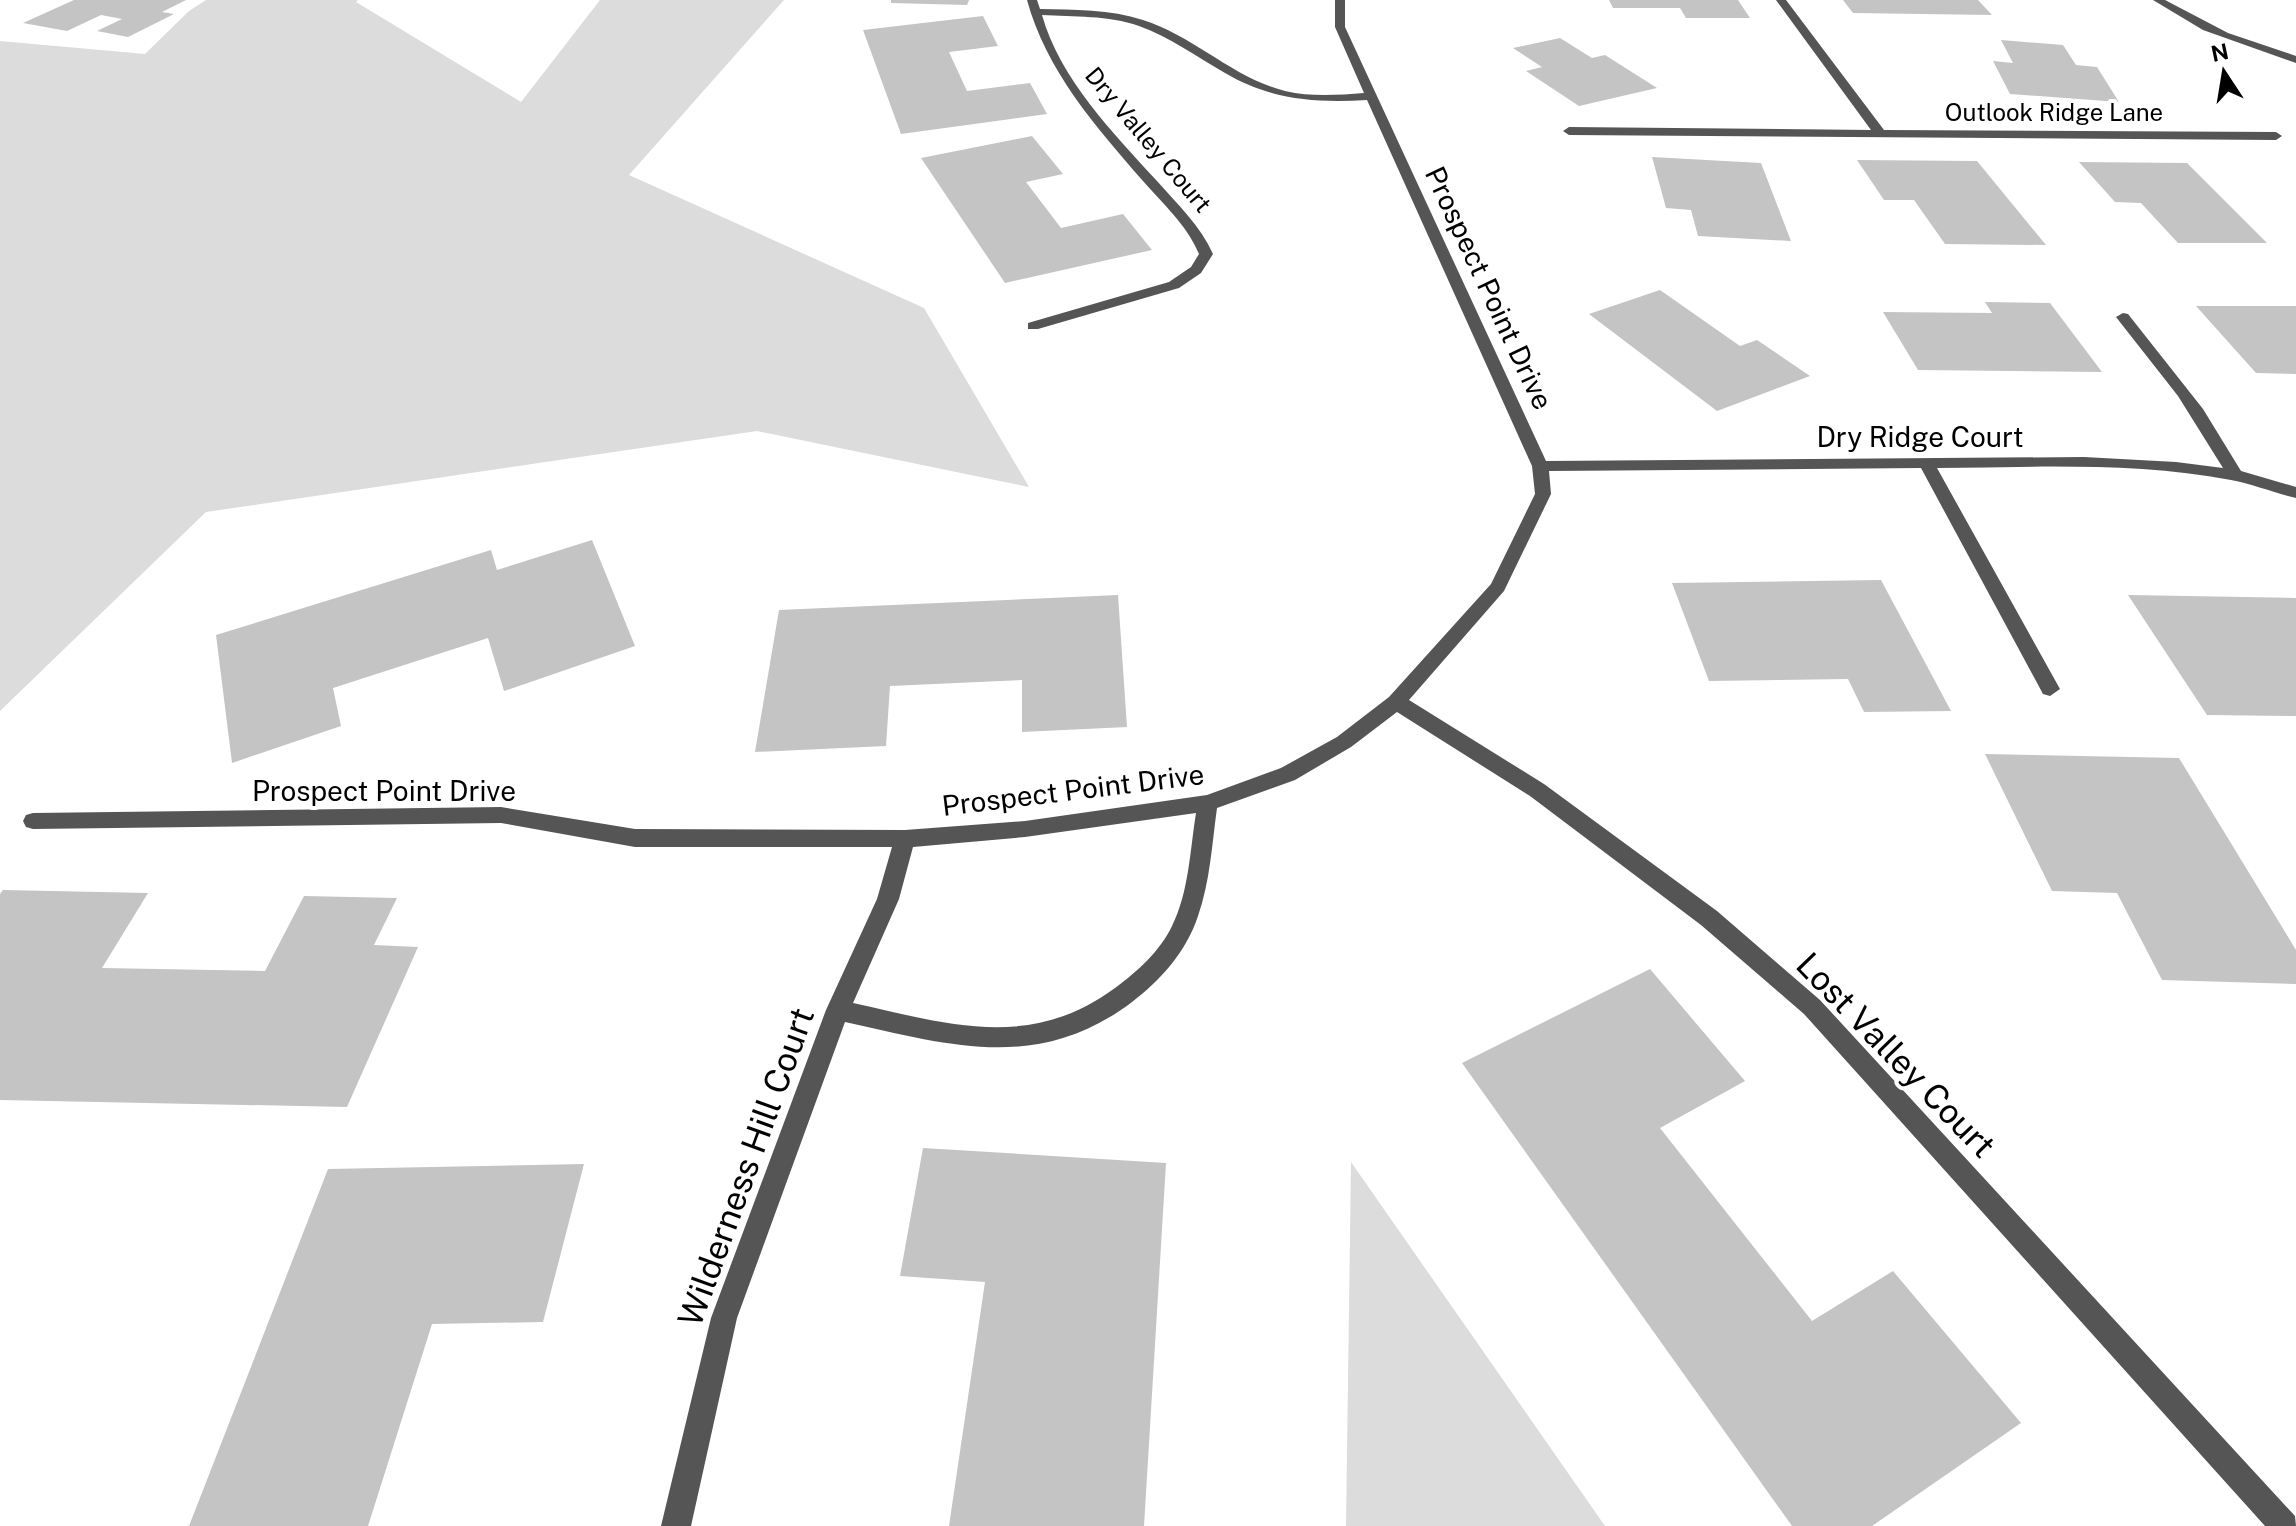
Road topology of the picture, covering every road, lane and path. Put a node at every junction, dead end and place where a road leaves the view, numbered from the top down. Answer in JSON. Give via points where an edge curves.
{"nodes":[{"id":1,"x":1340,"y":0,"type":"edge"},
{"id":2,"x":1781,"y":0,"type":"edge"},
{"id":3,"x":2158,"y":0,"type":"edge"},
{"id":4,"x":1033,"y":6,"type":"edge"},
{"id":5,"x":2296,"y":60,"type":"edge"},
{"id":6,"x":1371,"y":96,"type":"junction"},
{"id":7,"x":1569,"y":131,"type":"dead end"},
{"id":8,"x":1880,"y":133,"type":"junction"},
{"id":9,"x":2276,"y":136,"type":"dead end"},
{"id":10,"x":2123,"y":317,"type":"dead end"},
{"id":11,"x":1033,"y":326,"type":"dead end"},
{"id":12,"x":1926,"y":463,"type":"junction"},
{"id":13,"x":1540,"y":466,"type":"junction"},
{"id":14,"x":2235,"y":475,"type":"junction"},
{"id":15,"x":2296,"y":493,"type":"edge"},
{"id":16,"x":2050,"y":689,"type":"dead end"},
{"id":17,"x":1396,"y":702,"type":"junction"},
{"id":18,"x":1208,"y":803,"type":"junction"},
{"id":19,"x":33,"y":821,"type":"dead end"},
{"id":20,"x":905,"y":839,"type":"junction"},
{"id":21,"x":838,"y":1010,"type":"junction"},
{"id":22,"x":676,"y":1526,"type":"edge"},
{"id":23,"x":2285,"y":1526,"type":"edge"}],
"edges":[{"from":1,"to":6,"type":"street","name":"Prospect Point Drive","via":[[1340,27]]},
{"from":2,"to":8,"type":"street"},
{"from":3,"to":5,"type":"street","via":[[2239,42]]},
{"from":4,"to":6,"type":"street","name":"Dry Valley Court","via":[[1154,28],[1241,78],[1279,93],[1325,100]]},
{"from":4,"to":11,"type":"street","name":"Dry Valley Court","via":[[1057,64],[1081,99],[1198,235],[1206,254],[1196,270],[1174,285]]},
{"from":6,"to":13,"type":"street","name":"Prospect Point Drive"},
{"from":7,"to":8,"type":"street","name":"Outlook Ridge Lane"},
{"from":8,"to":9,"type":"street","name":"Outlook Ridge Lane"},
{"from":10,"to":14,"type":"street","via":[[2179,384]]},
{"from":12,"to":13,"type":"street","name":"Dry Ridge Court"},
{"from":12,"to":14,"type":"street","name":"Dry Ridge Court","via":[[2084,462]]},
{"from":12,"to":16,"type":"street"},
{"from":13,"to":17,"type":"street","name":"Prospect Point Drive","via":[[1543,494],[1498,587]]},
{"from":14,"to":15,"type":"street","name":"Dry Ridge Court"},
{"from":17,"to":18,"type":"street","name":"Prospect Point Drive","via":[[1344,742],[1288,774]]},
{"from":17,"to":23,"type":"street","name":"Lost Valley Court","via":[[1537,790],[1709,918],[1812,1007]]},
{"from":18,"to":20,"type":"street","name":"Prospect Point Drive","via":[[1025,829]]},
{"from":18,"to":21,"type":"street","via":[[1187,917],[1165,959],[1115,1004],[1056,1034],[983,1040]]},
{"from":19,"to":20,"type":"street","name":"Prospect Point Drive","via":[[501,815],[635,838]]},
{"from":20,"to":21,"type":"street","name":"Wilderness Hill Court","via":[[888,899]]},
{"from":21,"to":22,"type":"street","name":"Wilderness Hill Court","via":[[724,1318]]}]}
